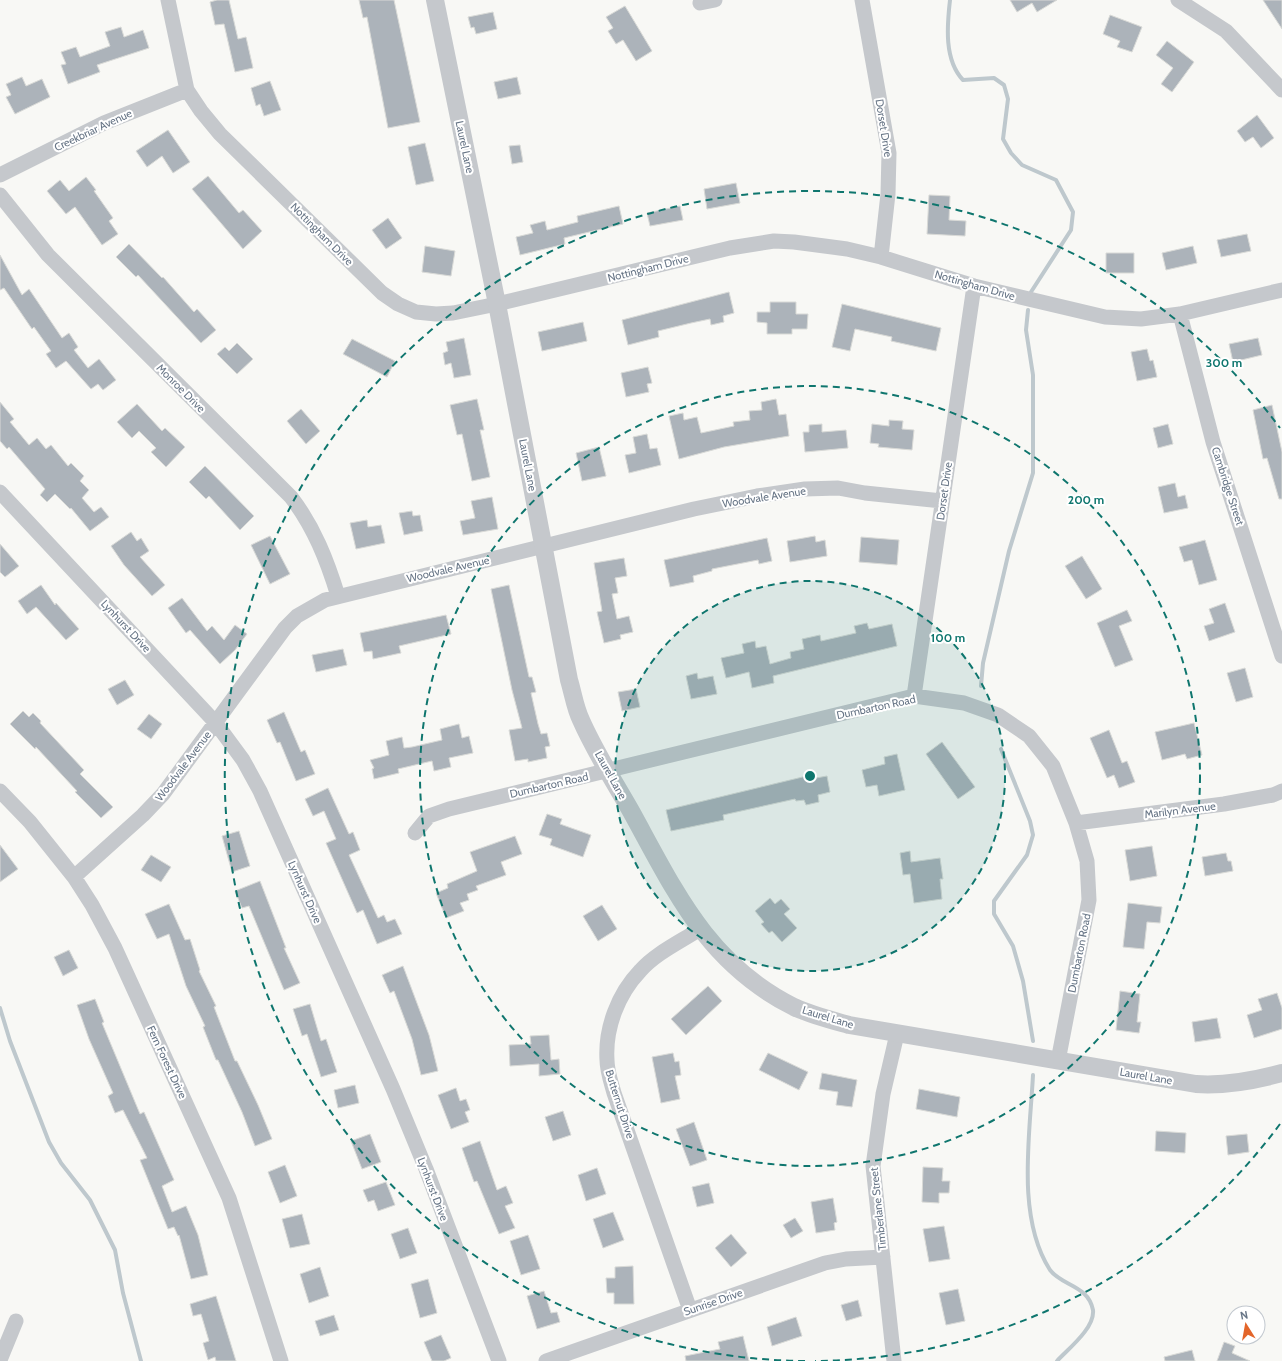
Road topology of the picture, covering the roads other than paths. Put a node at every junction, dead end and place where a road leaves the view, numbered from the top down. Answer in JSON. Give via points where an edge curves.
{"nodes":[{"id":1,"x":168,"y":0,"type":"edge"},
{"id":2,"x":435,"y":0,"type":"edge"},
{"id":3,"x":715,"y":0,"type":"edge"},
{"id":4,"x":862,"y":0,"type":"edge"},
{"id":5,"x":1178,"y":0,"type":"edge"},
{"id":6,"x":700,"y":3,"type":"dead end"},
{"id":7,"x":187,"y":90,"type":"junction"},
{"id":8,"x":1282,"y":90,"type":"edge"},
{"id":9,"x":0,"y":175,"type":"edge"},
{"id":10,"x":0,"y":195,"type":"edge"},
{"id":11,"x":880,"y":257,"type":"junction"},
{"id":12,"x":974,"y":286,"type":"junction"},
{"id":13,"x":1282,"y":290,"type":"edge"},
{"id":14,"x":497,"y":304,"type":"junction"},
{"id":15,"x":1180,"y":314,"type":"junction"},
{"id":16,"x":0,"y":492,"type":"edge"},
{"id":17,"x":942,"y":501,"type":"junction"},
{"id":18,"x":544,"y":546,"type":"junction"},
{"id":19,"x":338,"y":596,"type":"junction"},
{"id":20,"x":1282,"y":656,"type":"edge"},
{"id":21,"x":914,"y":696,"type":"junction"},
{"id":22,"x":215,"y":722,"type":"junction"},
{"id":23,"x":608,"y":771,"type":"junction"},
{"id":24,"x":0,"y":791,"type":"edge"},
{"id":25,"x":1282,"y":791,"type":"edge"},
{"id":26,"x":1076,"y":823,"type":"junction"},
{"id":27,"x":415,"y":833,"type":"dead end"},
{"id":28,"x":74,"y":877,"type":"junction"},
{"id":29,"x":700,"y":929,"type":"junction"},
{"id":30,"x":897,"y":1034,"type":"junction"},
{"id":31,"x":1058,"y":1061,"type":"junction"},
{"id":32,"x":1282,"y":1073,"type":"edge"},
{"id":33,"x":883,"y":1257,"type":"junction"},
{"id":34,"x":690,"y":1310,"type":"junction"},
{"id":35,"x":16,"y":1321,"type":"dead end"},
{"id":36,"x":0,"y":1360,"type":"edge"},
{"id":37,"x":282,"y":1361,"type":"edge"},
{"id":38,"x":499,"y":1361,"type":"edge"},
{"id":39,"x":546,"y":1361,"type":"edge"},
{"id":40,"x":894,"y":1361,"type":"edge"}],
"edges":[{"from":1,"to":7,"type":"street","name":"Nottingham Drive"},
{"from":2,"to":14,"type":"street","name":"Laurel Lane"},
{"from":3,"to":6,"type":"street"},
{"from":4,"to":11,"type":"street","name":"Dorset Drive","via":[[889,153],[888,194]]},
{"from":5,"to":8,"type":"street","via":[[1226,31]]},
{"from":7,"to":9,"type":"street","name":"Creekbriar Avenue","via":[[104,123]]},
{"from":7,"to":14,"type":"street","name":"Nottingham Drive","via":[[220,134],[393,301],[416,312],[436,314]]},
{"from":10,"to":19,"type":"street","name":"Monroe Drive","via":[[48,255],[291,497],[320,544]]},
{"from":11,"to":12,"type":"street","name":"Nottingham Drive"},
{"from":11,"to":14,"type":"street","name":"Nottingham Drive","via":[[838,247],[794,242],[753,243]]},
{"from":12,"to":15,"type":"street","name":"Nottingham Drive","via":[[1105,317],[1141,319]]},
{"from":12,"to":17,"type":"street","name":"Dorset Drive"},
{"from":13,"to":15,"type":"street","name":"Nottingham Drive"},
{"from":14,"to":18,"type":"street","name":"Laurel Lane"},
{"from":15,"to":20,"type":"street","name":"Cambridge Street","via":[[1213,442]]},
{"from":16,"to":22,"type":"street","name":"Lynhurst Drive"},
{"from":17,"to":18,"type":"street","name":"Woodvale Avenue","via":[[838,488],[805,489],[694,509]]},
{"from":17,"to":21,"type":"street","name":"Dorset Drive"},
{"from":18,"to":19,"type":"street","name":"Woodvale Avenue"},
{"from":18,"to":23,"type":"street","name":"Laurel Lane","via":[[569,680],[580,720]]},
{"from":19,"to":22,"type":"street","name":"Woodvale Avenue","via":[[305,610],[285,628]]},
{"from":21,"to":23,"type":"street","name":"Dumbarton Road"},
{"from":21,"to":26,"type":"street","name":"Dumbarton Road","via":[[964,702],[998,715],[1029,736],[1053,766]]},
{"from":22,"to":28,"type":"street","name":"Woodvale Avenue","via":[[163,794]]},
{"from":22,"to":38,"type":"street","name":"Lynhurst Drive","via":[[243,760],[260,792],[373,1046],[426,1169]]},
{"from":23,"to":27,"type":"street","name":"Dumbarton Road","via":[[450,809],[429,816]]},
{"from":23,"to":29,"type":"street","name":"Laurel Lane"},
{"from":24,"to":28,"type":"street","name":"Fern Forest Drive","via":[[39,833]]},
{"from":25,"to":26,"type":"street","name":"Marilyn Avenue","via":[[1274,795],[1224,804]]},
{"from":26,"to":31,"type":"street","name":"Dumbarton Road","via":[[1087,861],[1089,900]]},
{"from":28,"to":37,"type":"street","name":"Fern Forest Drive","via":[[115,948],[229,1198]]},
{"from":29,"to":30,"type":"street","name":"Laurel Lane","via":[[742,973],[770,994],[795,1007],[849,1025]]},
{"from":29,"to":34,"type":"street","name":"Butternut Drive","via":[[659,954],[640,970],[624,992],[613,1014],[606,1050],[614,1093]]},
{"from":30,"to":31,"type":"street","name":"Laurel Lane"},
{"from":30,"to":33,"type":"street","name":"Timberlane Street","via":[[884,1094],[873,1166]]},
{"from":31,"to":32,"type":"street","name":"Laurel Lane","via":[[1167,1080],[1214,1085],[1246,1082]]},
{"from":33,"to":34,"type":"street","name":"Sunrise Drive","via":[[837,1260]]},
{"from":33,"to":40,"type":"street","name":"Timberlane Street"},
{"from":34,"to":39,"type":"street","name":"Sunrise Drive"},
{"from":35,"to":36,"type":"street"}]}
